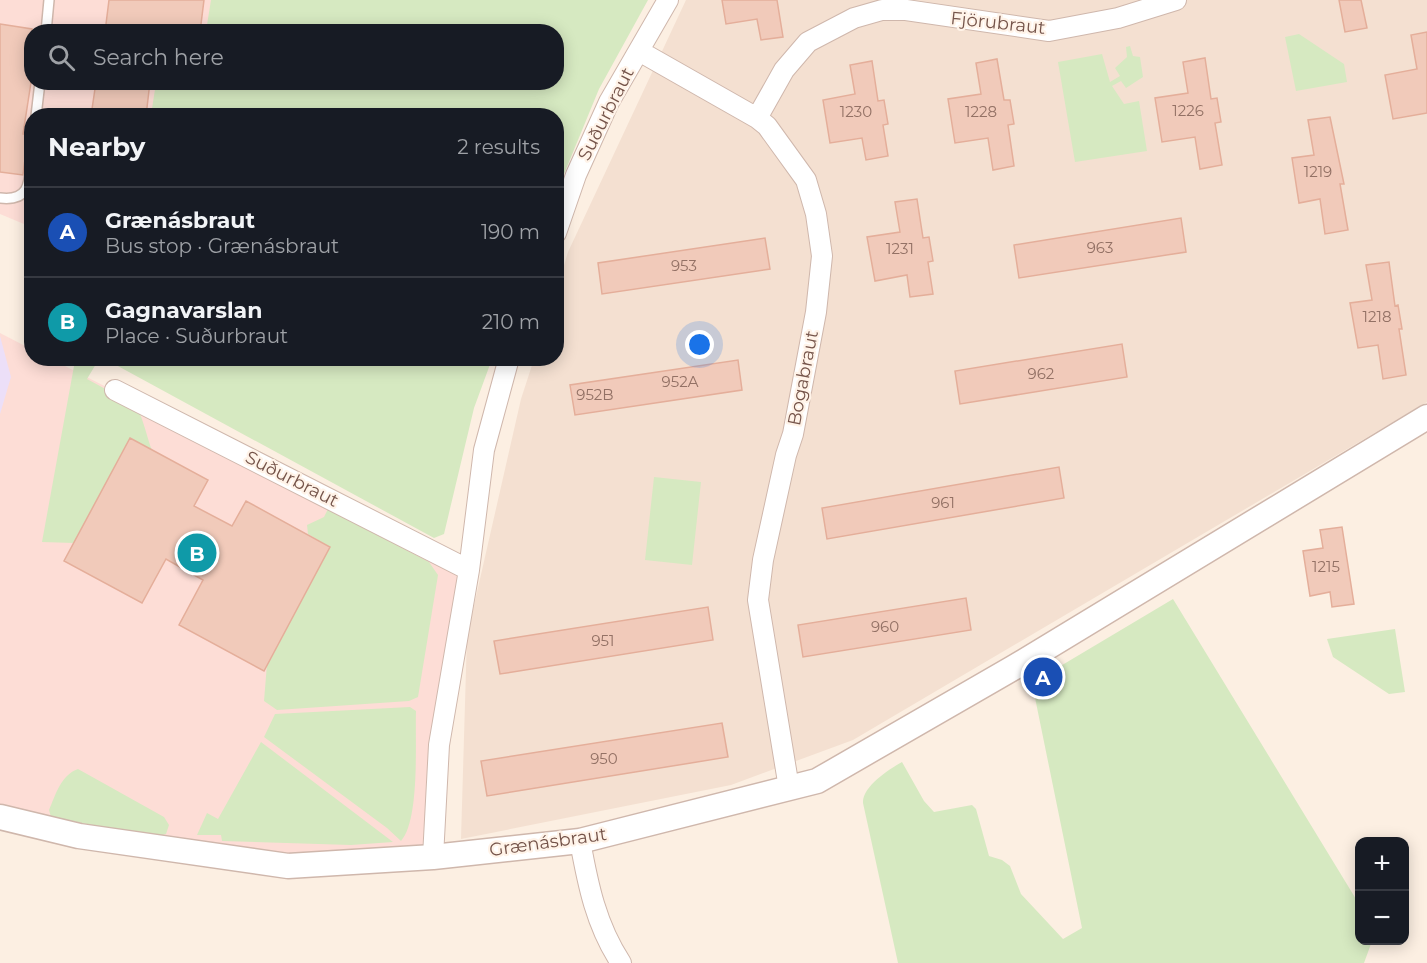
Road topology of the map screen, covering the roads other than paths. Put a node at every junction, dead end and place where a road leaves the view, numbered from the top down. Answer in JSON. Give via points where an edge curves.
{"nodes":[{"id":1,"x":50,"y":0,"type":"edge"},
{"id":2,"x":668,"y":0,"type":"edge"},
{"id":3,"x":1176,"y":0,"type":"edge"},
{"id":4,"x":47,"y":24,"type":"edge"},
{"id":5,"x":639,"y":51,"type":"junction"},
{"id":6,"x":39,"y":90,"type":"edge"},
{"id":7,"x":37,"y":108,"type":"edge"},
{"id":8,"x":757,"y":118,"type":"junction"},
{"id":9,"x":24,"y":193,"type":"edge"},
{"id":10,"x":0,"y":198,"type":"edge"},
{"id":11,"x":564,"y":210,"type":"edge"},
{"id":12,"x":508,"y":366,"type":"edge"},
{"id":13,"x":115,"y":390,"type":"dead end"},
{"id":14,"x":1427,"y":417,"type":"edge"},
{"id":15,"x":469,"y":570,"type":"junction"},
{"id":16,"x":789,"y":788,"type":"junction"},
{"id":17,"x":0,"y":817,"type":"edge"},
{"id":18,"x":580,"y":841,"type":"junction"},
{"id":19,"x":433,"y":857,"type":"junction"},
{"id":20,"x":621,"y":963,"type":"edge"}],
"edges":[{"from":1,"to":4,"type":"lane"},
{"from":2,"to":5,"type":"street","name":"Suðurbraut"},
{"from":3,"to":8,"type":"street","name":"Fjörubraut","via":[[1118,18],[1049,31],[906,10],[863,15],[808,42],[784,70]]},
{"from":5,"to":8,"type":"street","name":"Bogabraut"},
{"from":5,"to":11,"type":"street","name":"Suðurbraut","via":[[609,102]]},
{"from":6,"to":7,"type":"lane"},
{"from":8,"to":16,"type":"street","name":"Bogabraut","via":[[806,180],[822,256],[816,312],[758,600]]},
{"from":9,"to":10,"type":"lane","via":[[13,200]]},
{"from":12,"to":15,"type":"street","via":[[484,450]]},
{"from":13,"to":15,"type":"street","name":"Suðurbraut"},
{"from":14,"to":16,"type":"street","name":"Grænásbraut","via":[[1013,668],[817,781]]},
{"from":15,"to":19,"type":"street","via":[[439,745]]},
{"from":16,"to":18,"type":"street","name":"Grænásbraut"},
{"from":17,"to":19,"type":"street","name":"Grænásbraut","via":[[79,836],[269,865]]},
{"from":18,"to":19,"type":"street","name":"Grænásbraut"},
{"from":18,"to":20,"type":"street","via":[[592,903],[607,942]]}]}
